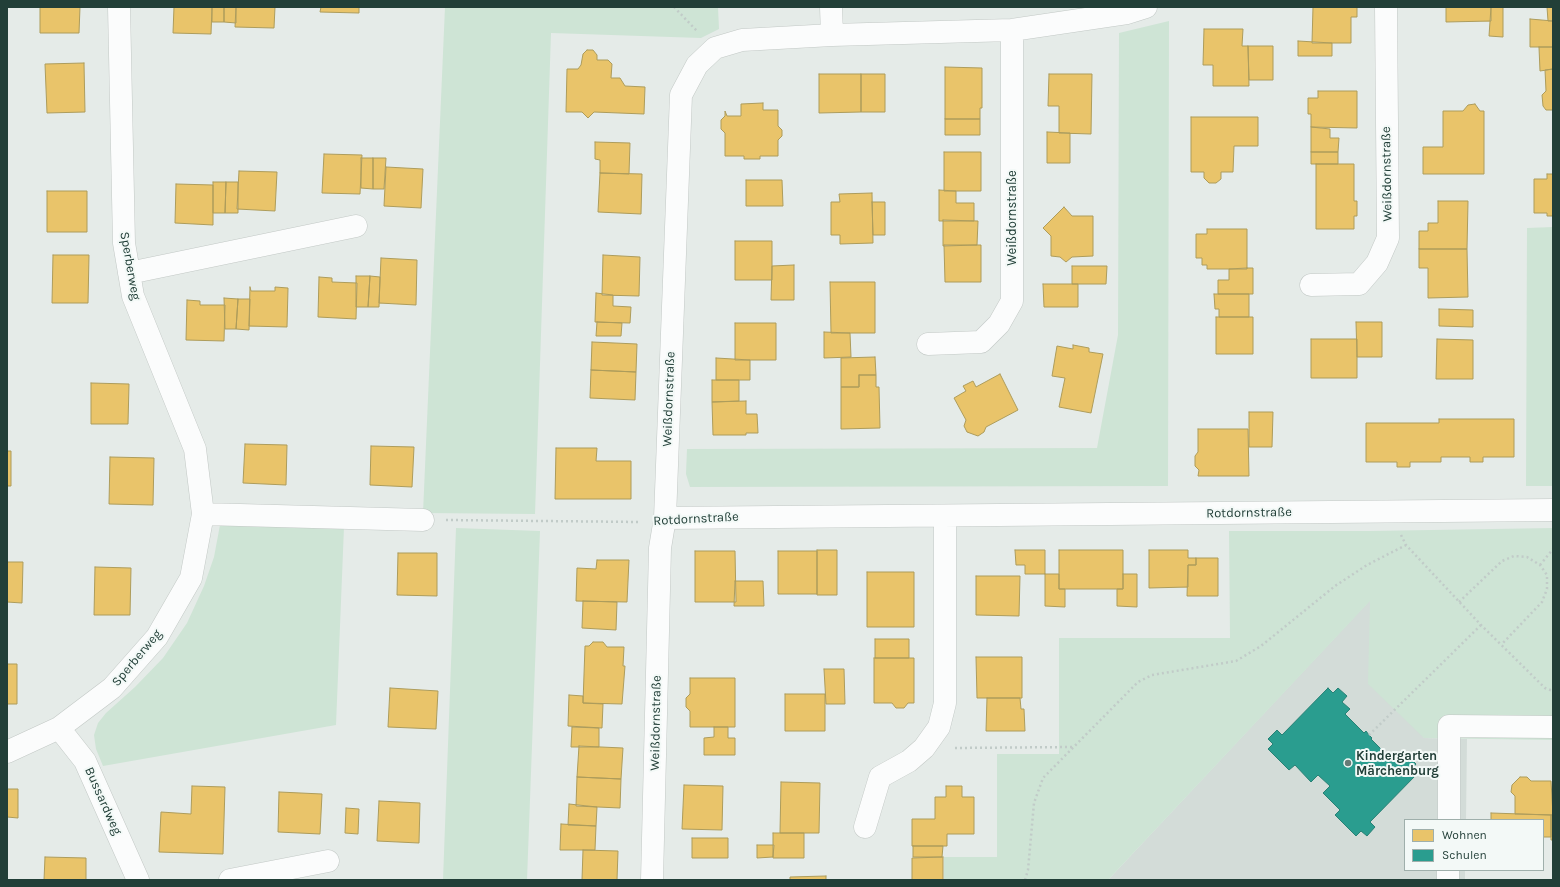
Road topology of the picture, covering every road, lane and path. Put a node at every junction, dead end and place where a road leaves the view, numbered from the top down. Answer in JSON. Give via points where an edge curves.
{"nodes":[{"id":1,"x":119,"y":7,"type":"edge"},
{"id":2,"x":674,"y":7,"type":"edge"},
{"id":3,"x":831,"y":7,"type":"edge"},
{"id":4,"x":1146,"y":7,"type":"edge"},
{"id":5,"x":1386,"y":7,"type":"edge"},
{"id":6,"x":1012,"y":30,"type":"junction"},
{"id":7,"x":832,"y":35,"type":"junction"},
{"id":8,"x":715,"y":48,"type":"junction"},
{"id":9,"x":356,"y":226,"type":"dead end"},
{"id":10,"x":129,"y":273,"type":"junction"},
{"id":11,"x":1311,"y":285,"type":"dead end"},
{"id":12,"x":928,"y":344,"type":"dead end"},
{"id":13,"x":1553,"y":510,"type":"edge"},
{"id":14,"x":204,"y":514,"type":"junction"},
{"id":15,"x":945,"y":516,"type":"junction"},
{"id":16,"x":665,"y":518,"type":"junction"},
{"id":17,"x":423,"y":520,"type":"joint"},
{"id":18,"x":1553,"y":549,"type":"edge"},
{"id":19,"x":1540,"y":565,"type":"junction"},
{"id":20,"x":1459,"y":602,"type":"junction"},
{"id":21,"x":1482,"y":625,"type":"junction"},
{"id":22,"x":1502,"y":644,"type":"junction"},
{"id":23,"x":1553,"y":691,"type":"edge"},
{"id":24,"x":1553,"y":727,"type":"edge"},
{"id":25,"x":60,"y":728,"type":"junction"},
{"id":26,"x":1370,"y":735,"type":"dead end"},
{"id":27,"x":1072,"y":747,"type":"junction"},
{"id":28,"x":924,"y":748,"type":"junction"},
{"id":29,"x":7,"y":752,"type":"edge"},
{"id":30,"x":1449,"y":819,"type":"edge"},
{"id":31,"x":865,"y":827,"type":"dead end"},
{"id":32,"x":328,"y":861,"type":"dead end"},
{"id":33,"x":138,"y":880,"type":"edge"},
{"id":34,"x":230,"y":880,"type":"edge"},
{"id":35,"x":652,"y":880,"type":"edge"},
{"id":36,"x":1024,"y":880,"type":"edge"}],
"edges":[{"from":1,"to":10,"type":"street","name":"Sperberweg","via":[[124,242]]},
{"from":2,"to":8,"type":"path"},
{"from":3,"to":7,"type":"street"},
{"from":4,"to":6,"type":"street","name":"Weißdornstraße","via":[[1127,13]]},
{"from":5,"to":11,"type":"street","name":"Weißdornstraße","via":[[1388,238],[1378,263],[1359,284]]},
{"from":6,"to":7,"type":"street","name":"Weißdornstraße"},
{"from":6,"to":12,"type":"street","name":"Weißdornstraße","via":[[1012,301],[999,324],[981,342]]},
{"from":7,"to":8,"type":"street","name":"Weißdornstraße","via":[[742,40]]},
{"from":8,"to":16,"type":"street","name":"Weißdornstraße","via":[[697,65],[681,95]]},
{"from":9,"to":10,"type":"street"},
{"from":10,"to":14,"type":"street","name":"Sperberweg","via":[[133,296],[195,449]]},
{"from":13,"to":15,"type":"street","name":"Rotdornstraße"},
{"from":14,"to":17,"type":"street"},
{"from":14,"to":25,"type":"street","name":"Sperberweg","via":[[191,578],[158,637],[112,688]]},
{"from":15,"to":16,"type":"street","name":"Rotdornstraße"},
{"from":15,"to":28,"type":"street","via":[[945,703],[939,727]]},
{"from":16,"to":17,"type":"path","name":"Rotdornstraße","via":[[636,523]]},
{"from":16,"to":35,"type":"street","name":"Weißdornstraße","via":[[660,548]]},
{"from":18,"to":19,"type":"path"},
{"from":19,"to":20,"type":"path","via":[[1527,557],[1514,556],[1502,561]]},
{"from":19,"to":22,"type":"path","via":[[1547,575],[1547,589],[1542,602]]},
{"from":20,"to":21,"type":"path"},
{"from":20,"to":27,"type":"path","via":[[1406,545],[1367,565],[1335,586],[1261,646],[1236,661],[1152,675],[1138,682]]},
{"from":21,"to":22,"type":"path"},
{"from":21,"to":26,"type":"path"},
{"from":22,"to":23,"type":"path","via":[[1545,688]]},
{"from":24,"to":30,"type":"street","via":[[1449,726]]},
{"from":25,"to":29,"type":"street","name":"Sperberweg"},
{"from":25,"to":33,"type":"street","name":"Bussardweg","via":[[85,761]]},
{"from":27,"to":28,"type":"path"},
{"from":27,"to":36,"type":"path","via":[[1044,778],[1034,803],[1028,870]]},
{"from":28,"to":31,"type":"street","via":[[909,761],[880,777]]},
{"from":32,"to":34,"type":"street"}]}
